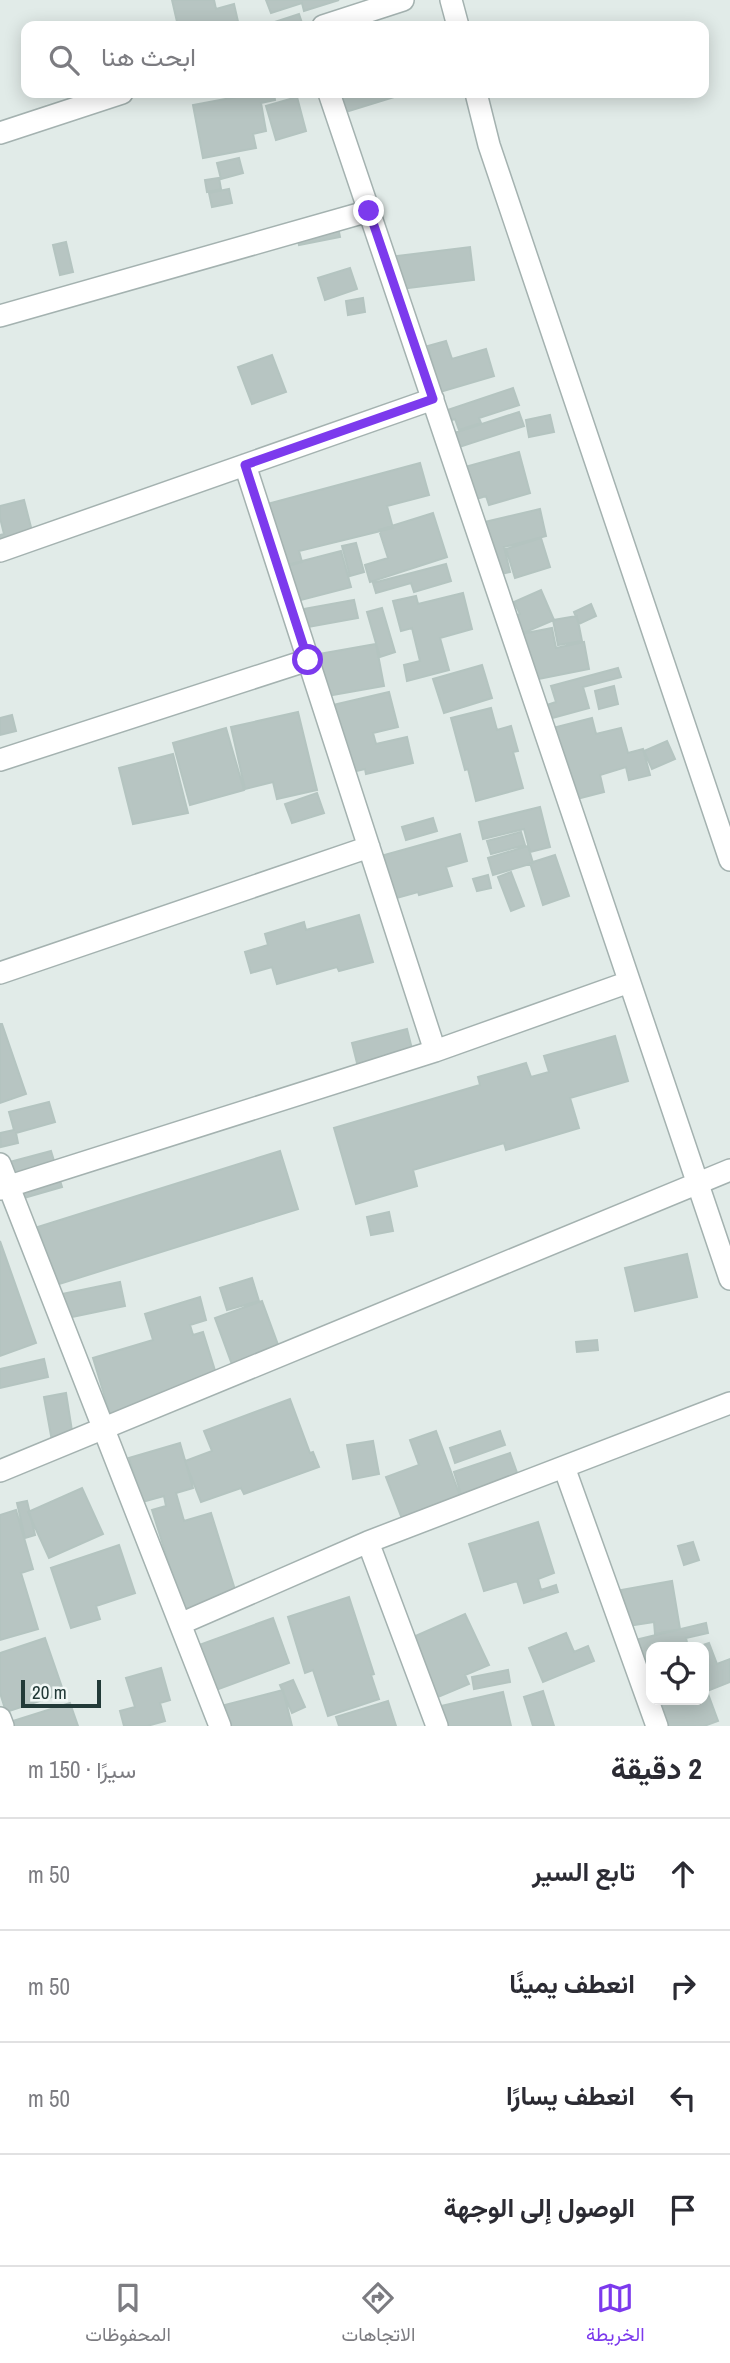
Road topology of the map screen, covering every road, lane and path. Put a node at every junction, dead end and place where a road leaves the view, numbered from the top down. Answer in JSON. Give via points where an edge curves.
{"nodes":[{"id":1,"x":403,"y":0,"type":"edge"},
{"id":2,"x":451,"y":0,"type":"edge"},
{"id":3,"x":338,"y":21,"type":"edge"},
{"id":4,"x":457,"y":21,"type":"edge"},
{"id":5,"x":107,"y":98,"type":"edge"},
{"id":6,"x":331,"y":98,"type":"edge"},
{"id":7,"x":477,"y":98,"type":"edge"},
{"id":8,"x":0,"y":133,"type":"edge"},
{"id":9,"x":369,"y":211,"type":"junction"},
{"id":10,"x":0,"y":316,"type":"edge"},
{"id":11,"x":433,"y":399,"type":"junction"},
{"id":12,"x":245,"y":465,"type":"junction"},
{"id":13,"x":0,"y":551,"type":"edge"},
{"id":14,"x":308,"y":660,"type":"junction"},
{"id":15,"x":0,"y":760,"type":"edge"},
{"id":16,"x":369,"y":847,"type":"junction"},
{"id":17,"x":730,"y":860,"type":"edge"},
{"id":18,"x":0,"y":973,"type":"edge"},
{"id":19,"x":629,"y":982,"type":"junction"},
{"id":20,"x":435,"y":1051,"type":"junction"},
{"id":21,"x":0,"y":1164,"type":"edge"},
{"id":22,"x":730,"y":1170,"type":"edge"},
{"id":23,"x":698,"y":1184,"type":"junction"},
{"id":24,"x":4,"y":1187,"type":"edge"},
{"id":25,"x":730,"y":1279,"type":"edge"},
{"id":26,"x":730,"y":1403,"type":"edge"},
{"id":27,"x":104,"y":1428,"type":"junction"},
{"id":28,"x":564,"y":1467,"type":"junction"},
{"id":29,"x":0,"y":1471,"type":"edge"},
{"id":30,"x":368,"y":1542,"type":"junction"},
{"id":31,"x":180,"y":1623,"type":"junction"},
{"id":32,"x":0,"y":1718,"type":"edge"},
{"id":33,"x":3,"y":1726,"type":"edge"},
{"id":34,"x":220,"y":1726,"type":"edge"},
{"id":35,"x":437,"y":1726,"type":"edge"},
{"id":36,"x":657,"y":1726,"type":"edge"}],
"edges":[{"from":1,"to":3,"type":"street"},
{"from":2,"to":4,"type":"street"},
{"from":5,"to":8,"type":"street"},
{"from":6,"to":9,"type":"street"},
{"from":7,"to":17,"type":"street","via":[[489,145]]},
{"from":9,"to":10,"type":"street"},
{"from":9,"to":11,"type":"street"},
{"from":11,"to":12,"type":"street"},
{"from":11,"to":19,"type":"street"},
{"from":12,"to":13,"type":"street"},
{"from":12,"to":14,"type":"street"},
{"from":14,"to":15,"type":"street"},
{"from":14,"to":16,"type":"street"},
{"from":16,"to":18,"type":"street"},
{"from":16,"to":20,"type":"street"},
{"from":19,"to":20,"type":"street"},
{"from":19,"to":23,"type":"street"},
{"from":20,"to":24,"type":"street"},
{"from":21,"to":24,"type":"street"},
{"from":22,"to":23,"type":"street"},
{"from":23,"to":25,"type":"street"},
{"from":23,"to":27,"type":"street"},
{"from":24,"to":27,"type":"street"},
{"from":26,"to":28,"type":"street"},
{"from":27,"to":29,"type":"street"},
{"from":27,"to":31,"type":"street"},
{"from":28,"to":30,"type":"street"},
{"from":28,"to":36,"type":"street"},
{"from":30,"to":31,"type":"street"},
{"from":30,"to":35,"type":"street"},
{"from":31,"to":34,"type":"street"},
{"from":32,"to":33,"type":"street"}]}
